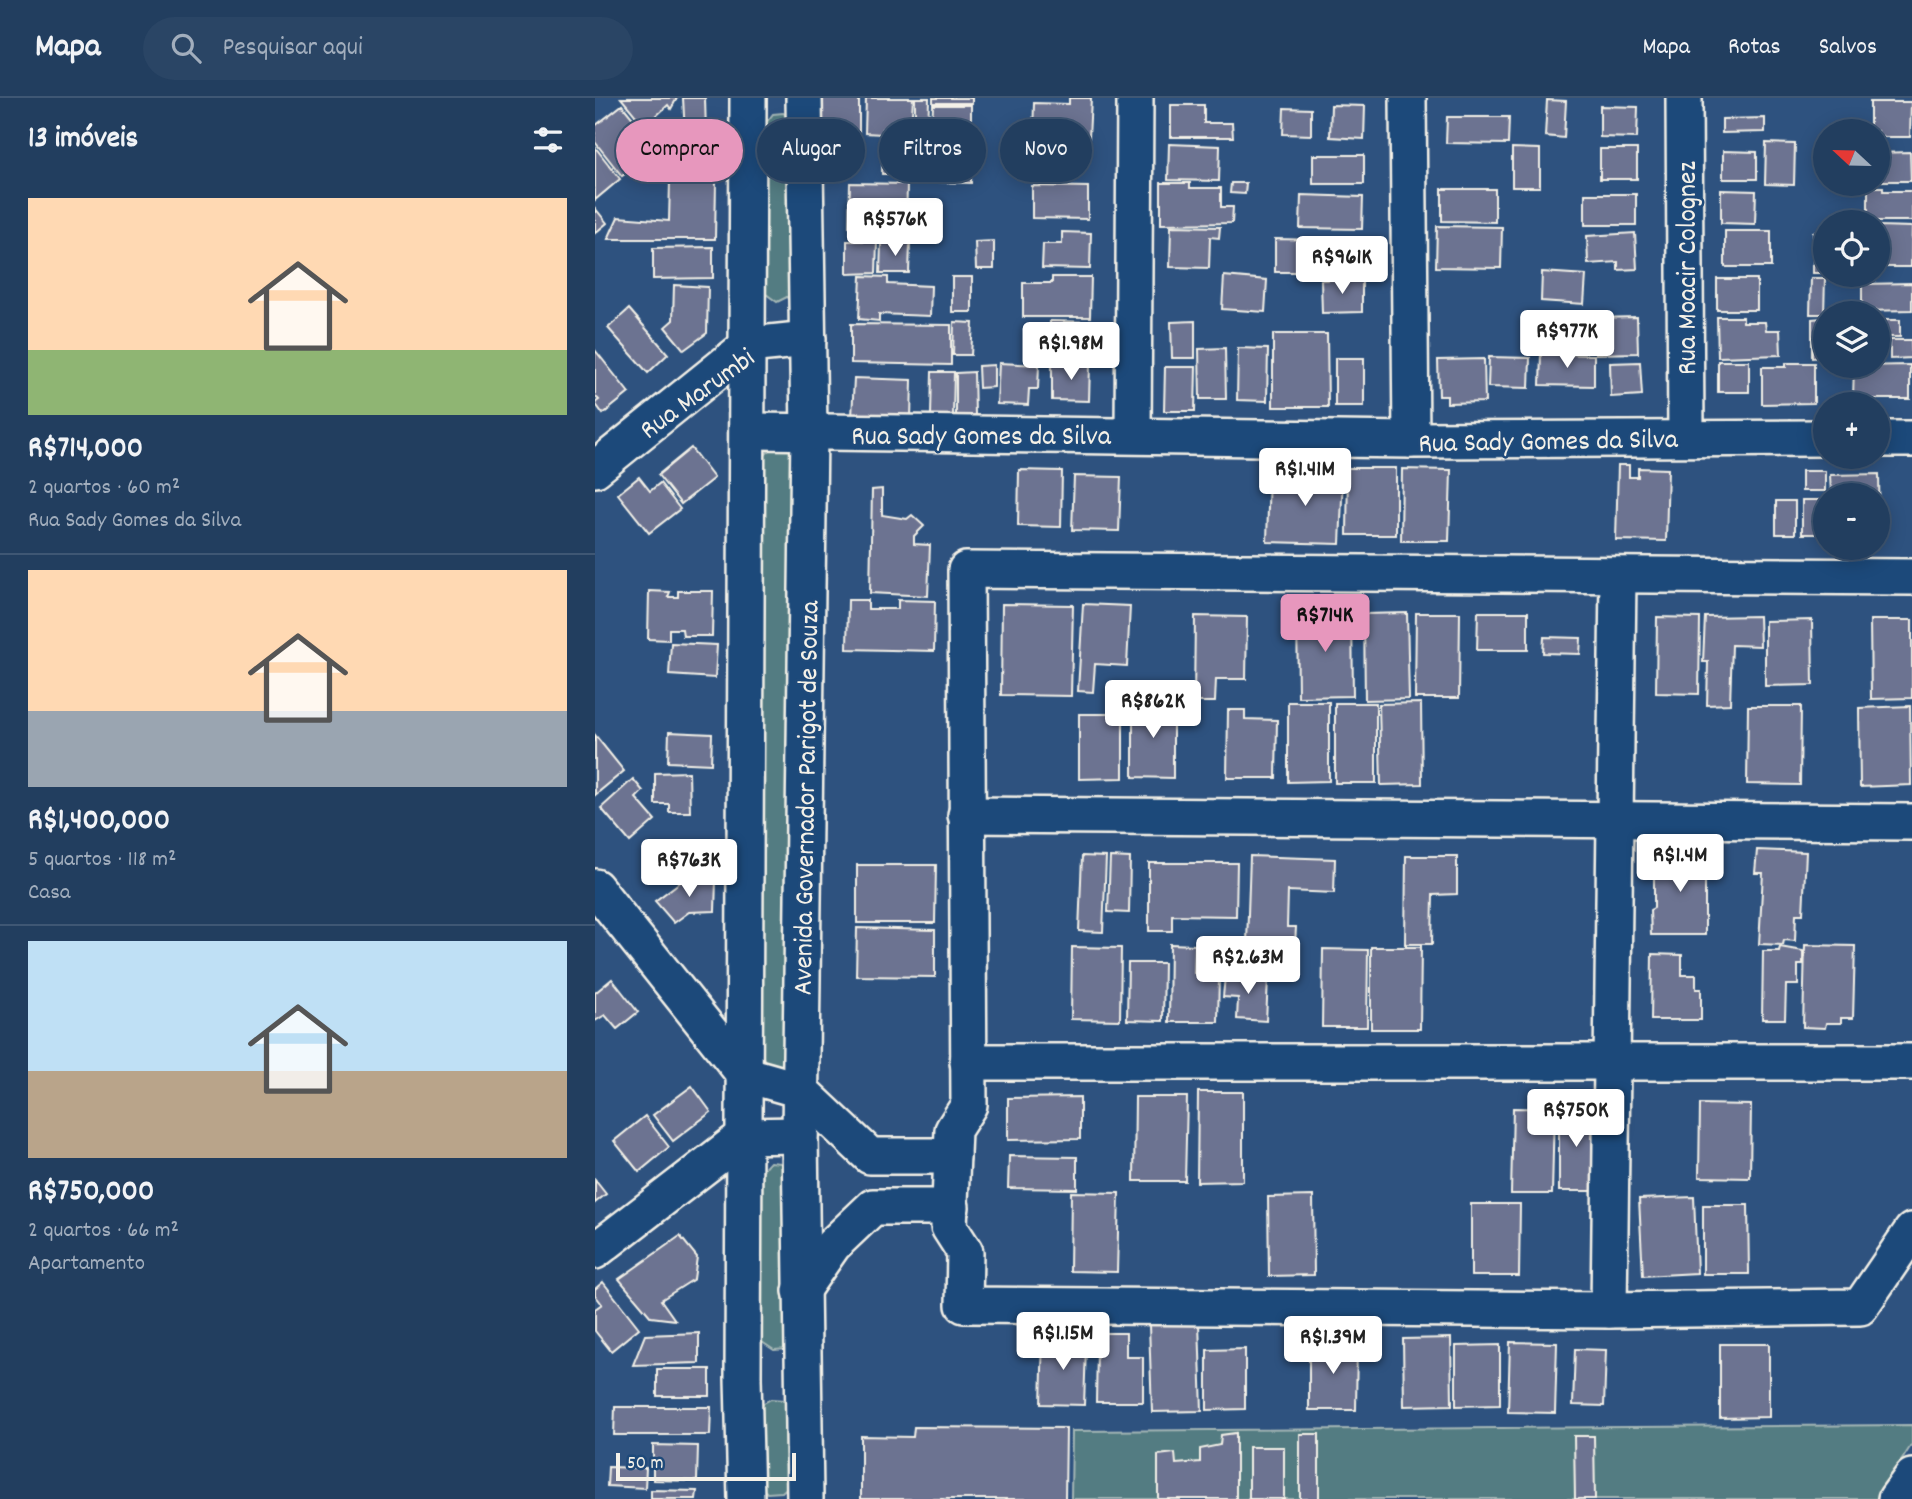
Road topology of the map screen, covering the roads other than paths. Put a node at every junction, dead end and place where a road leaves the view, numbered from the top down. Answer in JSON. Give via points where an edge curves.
{"nodes":[{"id":1,"x":748,"y":98,"type":"edge"},
{"id":2,"x":804,"y":98,"type":"edge"},
{"id":3,"x":1135,"y":98,"type":"edge"},
{"id":4,"x":1408,"y":98,"type":"edge"},
{"id":5,"x":1684,"y":98,"type":"edge"},
{"id":6,"x":808,"y":339,"type":"junction"},
{"id":7,"x":749,"y":345,"type":"junction"},
{"id":8,"x":749,"y":431,"type":"junction"},
{"id":9,"x":809,"y":433,"type":"junction"},
{"id":10,"x":1133,"y":435,"type":"junction"},
{"id":11,"x":1686,"y":437,"type":"junction"},
{"id":12,"x":1813,"y":438,"type":"edge"},
{"id":13,"x":1890,"y":439,"type":"edge"},
{"id":14,"x":1912,"y":439,"type":"edge"},
{"id":15,"x":1411,"y":440,"type":"junction"},
{"id":16,"x":595,"y":469,"type":"edge"},
{"id":17,"x":1618,"y":577,"type":"junction"},
{"id":18,"x":1912,"y":577,"type":"edge"},
{"id":19,"x":966,"y":815,"type":"junction"},
{"id":20,"x":1617,"y":819,"type":"junction"},
{"id":21,"x":1912,"y":822,"type":"edge"},
{"id":22,"x":595,"y":887,"type":"edge"},
{"id":23,"x":968,"y":1062,"type":"junction"},
{"id":24,"x":1912,"y":1062,"type":"edge"},
{"id":25,"x":1613,"y":1063,"type":"junction"},
{"id":26,"x":744,"y":1074,"type":"junction"},
{"id":27,"x":800,"y":1090,"type":"junction"},
{"id":28,"x":800,"y":1135,"type":"junction"},
{"id":29,"x":744,"y":1136,"type":"junction"},
{"id":30,"x":952,"y":1156,"type":"junction"},
{"id":31,"x":951,"y":1207,"type":"junction"},
{"id":32,"x":1912,"y":1231,"type":"edge"},
{"id":33,"x":595,"y":1251,"type":"edge"},
{"id":34,"x":801,"y":1291,"type":"junction"},
{"id":35,"x":1609,"y":1310,"type":"junction"},
{"id":36,"x":1912,"y":1477,"type":"edge"},
{"id":37,"x":746,"y":1499,"type":"edge"},
{"id":38,"x":805,"y":1499,"type":"edge"},
{"id":39,"x":1896,"y":1499,"type":"edge"}],
"edges":[{"from":1,"to":7,"type":"street","name":"Avenida Governador Parigot de Souza"},
{"from":2,"to":6,"type":"street","name":"Avenida Governador Parigot de Souza"},
{"from":3,"to":10,"type":"street"},
{"from":4,"to":15,"type":"street"},
{"from":5,"to":11,"type":"street","name":"Rua Moacir Colognez"},
{"from":6,"to":7,"type":"street","name":"Rua Marumbi"},
{"from":6,"to":9,"type":"street","name":"Avenida Governador Parigot de Souza"},
{"from":7,"to":8,"type":"street","name":"Avenida Governador Parigot de Souza"},
{"from":7,"to":16,"type":"street","name":"Rua Marumbi"},
{"from":8,"to":9,"type":"street","name":"Rua Sady Gomes da Silva"},
{"from":8,"to":26,"type":"street","name":"Avenida Governador Parigot de Souza"},
{"from":9,"to":10,"type":"street","name":"Rua Sady Gomes da Silva"},
{"from":9,"to":27,"type":"street","name":"Avenida Governador Parigot de Souza"},
{"from":10,"to":15,"type":"street","name":"Rua Sady Gomes da Silva"},
{"from":11,"to":12,"type":"street","name":"Rua Sady Gomes da Silva"},
{"from":11,"to":15,"type":"street","name":"Rua Sady Gomes da Silva"},
{"from":13,"to":14,"type":"street"},
{"from":17,"to":18,"type":"street"},
{"from":17,"to":19,"type":"street","via":[[966,570]]},
{"from":17,"to":20,"type":"street"},
{"from":19,"to":20,"type":"street"},
{"from":19,"to":23,"type":"street"},
{"from":20,"to":21,"type":"street"},
{"from":20,"to":25,"type":"street"},
{"from":22,"to":26,"type":"street"},
{"from":23,"to":25,"type":"street"},
{"from":23,"to":30,"type":"street","via":[[968,1105],[953,1130]]},
{"from":24,"to":25,"type":"street"},
{"from":25,"to":35,"type":"street"},
{"from":26,"to":27,"type":"street"},
{"from":26,"to":29,"type":"street","name":"Avenida Governador Parigot de Souza"},
{"from":27,"to":28,"type":"street","name":"Avenida Governador Parigot de Souza"},
{"from":27,"to":30,"type":"street","via":[[870,1156]]},
{"from":28,"to":29,"type":"street"},
{"from":28,"to":34,"type":"street","name":"Avenida Governador Parigot de Souza"},
{"from":29,"to":33,"type":"street"},
{"from":29,"to":37,"type":"street","name":"Avenida Governador Parigot de Souza"},
{"from":30,"to":31,"type":"street"},
{"from":31,"to":34,"type":"street","via":[[873,1207],[833,1245]]},
{"from":31,"to":35,"type":"street","via":[[949,1227],[965,1252],[964,1306]]},
{"from":32,"to":35,"type":"street","via":[[1860,1307]]},
{"from":34,"to":38,"type":"street","name":"Avenida Governador Parigot de Souza"},
{"from":36,"to":39,"type":"street"}]}
